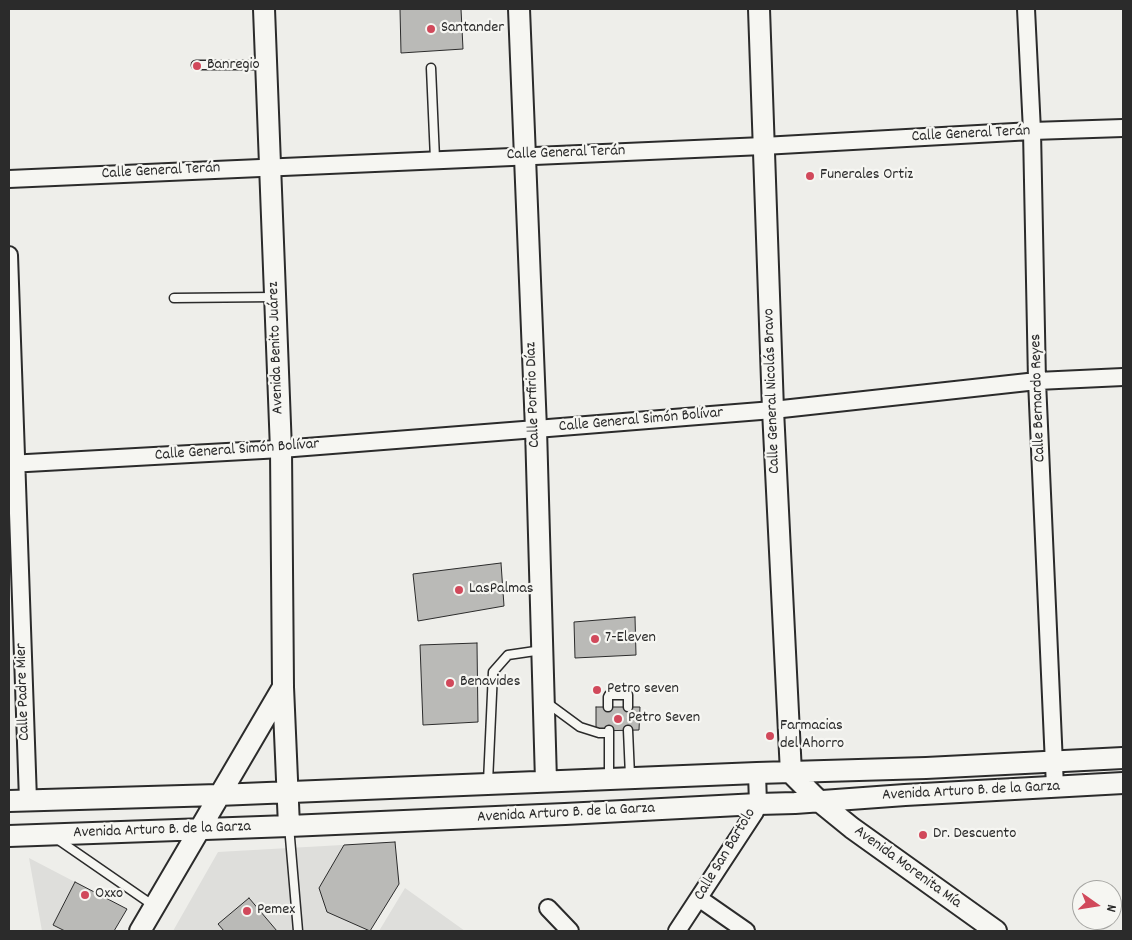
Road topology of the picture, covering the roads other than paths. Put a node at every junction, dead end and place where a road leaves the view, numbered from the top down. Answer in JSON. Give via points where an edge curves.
{"nodes":[{"id":1,"x":264,"y":9,"type":"edge"},
{"id":2,"x":519,"y":9,"type":"edge"},
{"id":3,"x":758,"y":9,"type":"edge"},
{"id":4,"x":1026,"y":9,"type":"edge"},
{"id":5,"x":196,"y":65,"type":"dead end"},
{"id":6,"x":266,"y":65,"type":"junction"},
{"id":7,"x":431,"y":68,"type":"dead end"},
{"id":8,"x":1123,"y":128,"type":"edge"},
{"id":9,"x":1032,"y":132,"type":"junction"},
{"id":10,"x":763,"y":146,"type":"junction"},
{"id":11,"x":524,"y":155,"type":"junction"},
{"id":12,"x":435,"y":159,"type":"junction"},
{"id":13,"x":270,"y":166,"type":"junction"},
{"id":14,"x":9,"y":179,"type":"edge"},
{"id":15,"x":9,"y":255,"type":"edge"},
{"id":16,"x":174,"y":298,"type":"dead end"},
{"id":17,"x":275,"y":298,"type":"junction"},
{"id":18,"x":1123,"y":378,"type":"edge"},
{"id":19,"x":1038,"y":381,"type":"junction"},
{"id":20,"x":773,"y":410,"type":"junction"},
{"id":21,"x":536,"y":429,"type":"junction"},
{"id":22,"x":281,"y":449,"type":"junction"},
{"id":23,"x":13,"y":464,"type":"edge"},
{"id":24,"x":542,"y":650,"type":"junction"},
{"id":25,"x":283,"y":687,"type":"junction"},
{"id":26,"x":544,"y":700,"type":"junction"},
{"id":27,"x":608,"y":707,"type":"dead end"},
{"id":28,"x":628,"y":707,"type":"dead end"},
{"id":29,"x":628,"y":730,"type":"dead end"},
{"id":30,"x":1123,"y":758,"type":"edge"},
{"id":31,"x":1053,"y":762,"type":"junction"},
{"id":32,"x":756,"y":773,"type":"junction"},
{"id":33,"x":791,"y":773,"type":"junction"},
{"id":34,"x":630,"y":778,"type":"junction"},
{"id":35,"x":609,"y":779,"type":"junction"},
{"id":36,"x":546,"y":781,"type":"junction"},
{"id":37,"x":1123,"y":783,"type":"edge"},
{"id":38,"x":488,"y":784,"type":"junction"},
{"id":39,"x":1055,"y":787,"type":"junction"},
{"id":40,"x":288,"y":792,"type":"junction"},
{"id":41,"x":218,"y":795,"type":"junction"},
{"id":42,"x":18,"y":800,"type":"edge"},
{"id":43,"x":820,"y":802,"type":"junction"},
{"id":44,"x":758,"y":804,"type":"junction"},
{"id":45,"x":289,"y":826,"type":"junction"},
{"id":46,"x":199,"y":828,"type":"junction"},
{"id":47,"x":51,"y":835,"type":"junction"},
{"id":48,"x":9,"y":836,"type":"edge"},
{"id":49,"x":700,"y":899,"type":"junction"},
{"id":50,"x":154,"y":906,"type":"junction"},
{"id":51,"x":548,"y":908,"type":"dead end"},
{"id":52,"x":140,"y":931,"type":"edge"},
{"id":53,"x":298,"y":931,"type":"edge"},
{"id":54,"x":570,"y":931,"type":"edge"},
{"id":55,"x":678,"y":931,"type":"edge"},
{"id":56,"x":746,"y":931,"type":"edge"},
{"id":57,"x":996,"y":931,"type":"edge"}],
"edges":[{"from":1,"to":6,"type":"street","name":"Avenida Benito Juárez"},
{"from":2,"to":11,"type":"street","name":"Calle Porfirio Díaz"},
{"from":3,"to":10,"type":"street","name":"Calle General Nicolás Bravo"},
{"from":4,"to":9,"type":"street","name":"Calle Bernardo Reyes"},
{"from":5,"to":6,"type":"lane"},
{"from":6,"to":13,"type":"street","name":"Avenida Benito Juárez"},
{"from":7,"to":12,"type":"lane"},
{"from":8,"to":9,"type":"street","name":"Calle General Terán"},
{"from":9,"to":10,"type":"street","name":"Calle General Terán"},
{"from":9,"to":19,"type":"street","name":"Calle Bernardo Reyes"},
{"from":10,"to":11,"type":"street","name":"Calle General Terán"},
{"from":10,"to":20,"type":"street","name":"Calle General Nicolás Bravo"},
{"from":11,"to":12,"type":"street","name":"Calle General Terán"},
{"from":11,"to":21,"type":"street","name":"Calle Porfirio Díaz"},
{"from":12,"to":13,"type":"street","name":"Calle General Terán"},
{"from":13,"to":14,"type":"street","name":"Calle General Terán"},
{"from":13,"to":17,"type":"street","name":"Avenida Benito Juárez"},
{"from":15,"to":23,"type":"street","name":"Calle Padre Mier"},
{"from":16,"to":17,"type":"lane"},
{"from":17,"to":22,"type":"street","name":"Avenida Benito Juárez"},
{"from":18,"to":19,"type":"street","name":"Calle General Simón Bolívar"},
{"from":19,"to":20,"type":"street","name":"Calle General Simón Bolívar"},
{"from":19,"to":31,"type":"street","name":"Calle Bernardo Reyes"},
{"from":20,"to":21,"type":"street","name":"Calle General Simón Bolívar"},
{"from":20,"to":33,"type":"street","name":"Calle General Nicolás Bravo"},
{"from":21,"to":22,"type":"street","name":"Calle General Simón Bolívar"},
{"from":21,"to":24,"type":"street","name":"Calle Porfirio Díaz"},
{"from":22,"to":23,"type":"street","name":"Calle General Simón Bolívar"},
{"from":22,"to":25,"type":"street","name":"Avenida Benito Juárez"},
{"from":23,"to":42,"type":"street","name":"Calle Padre Mier"},
{"from":24,"to":26,"type":"street","name":"Calle Porfirio Díaz"},
{"from":24,"to":38,"type":"lane","via":[[508,655],[493,672]]},
{"from":25,"to":40,"type":"street","name":"Avenida Benito Juárez"},
{"from":25,"to":41,"type":"street"},
{"from":26,"to":35,"type":"lane","via":[[580,727],[599,733],[609,732]]},
{"from":26,"to":36,"type":"street","name":"Calle Porfirio Díaz"},
{"from":27,"to":28,"type":"lane","via":[[609,695],[628,695]]},
{"from":29,"to":34,"type":"lane"},
{"from":30,"to":31,"type":"street","name":"Avenida Arturo B. de la Garza"},
{"from":31,"to":33,"type":"street","name":"Avenida Arturo B. de la Garza"},
{"from":31,"to":39,"type":"street","name":"Calle Bernardo Reyes"},
{"from":32,"to":33,"type":"street","name":"Avenida Arturo B. de la Garza"},
{"from":32,"to":34,"type":"street","name":"Avenida Arturo B. de la Garza"},
{"from":32,"to":44,"type":"street","name":"Calle San Bartolo"},
{"from":33,"to":43,"type":"street","name":"Avenida Morenita Mía"},
{"from":34,"to":35,"type":"street","name":"Avenida Arturo B. de la Garza"},
{"from":35,"to":36,"type":"street","name":"Avenida Arturo B. de la Garza"},
{"from":36,"to":38,"type":"street","name":"Avenida Arturo B. de la Garza"},
{"from":37,"to":39,"type":"street","name":"Avenida Arturo B. de la Garza"},
{"from":38,"to":40,"type":"street","name":"Avenida Arturo B. de la Garza"},
{"from":39,"to":43,"type":"street","name":"Avenida Arturo B. de la Garza"},
{"from":40,"to":41,"type":"street","name":"Avenida Arturo B. de la Garza"},
{"from":40,"to":45,"type":"street","name":"Avenida Benito Juárez"},
{"from":41,"to":42,"type":"street","name":"Avenida Arturo B. de la Garza"},
{"from":41,"to":46,"type":"street"},
{"from":43,"to":44,"type":"street","name":"Avenida Arturo B. de la Garza"},
{"from":43,"to":57,"type":"street","name":"Avenida Morenita Mía"},
{"from":44,"to":45,"type":"street","name":"Avenida Arturo B. de la Garza"},
{"from":44,"to":49,"type":"street","name":"Calle San Bartolo"},
{"from":45,"to":46,"type":"street","name":"Avenida Arturo B. de la Garza"},
{"from":45,"to":53,"type":"lane"},
{"from":46,"to":47,"type":"street","name":"Avenida Arturo B. de la Garza"},
{"from":46,"to":50,"type":"street"},
{"from":47,"to":48,"type":"street","name":"Avenida Arturo B. de la Garza"},
{"from":47,"to":50,"type":"lane"},
{"from":49,"to":55,"type":"street","name":"Calle San Bartolo"},
{"from":49,"to":56,"type":"street"},
{"from":50,"to":52,"type":"street"},
{"from":51,"to":54,"type":"street"}]}
